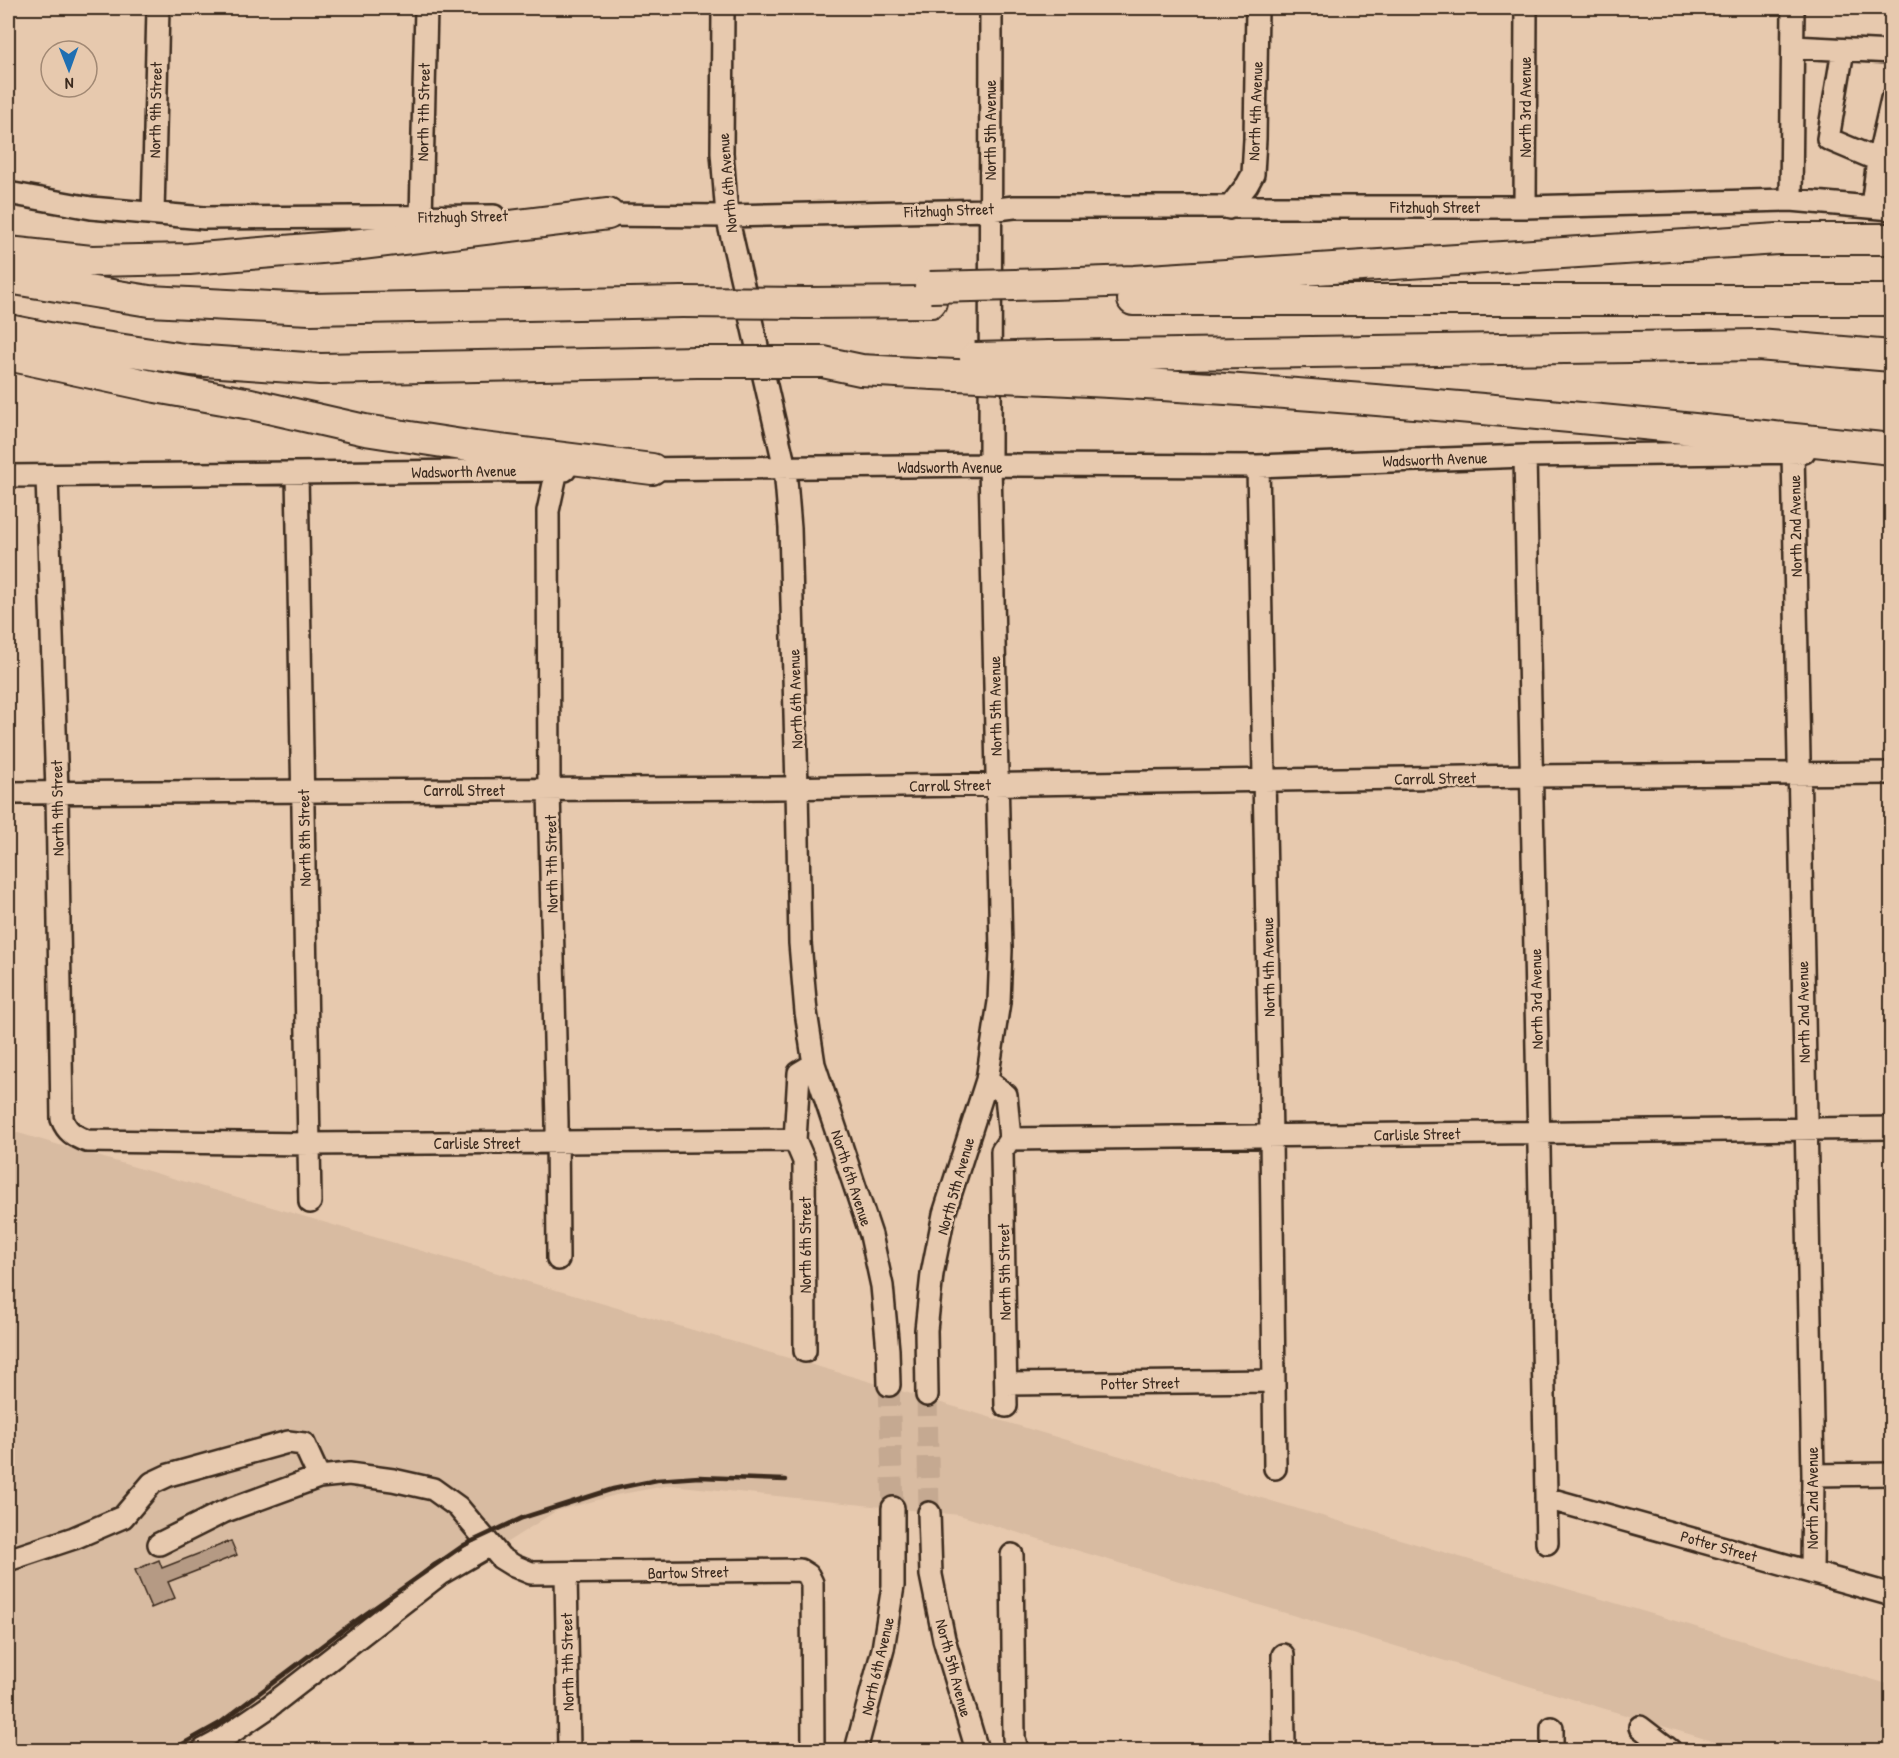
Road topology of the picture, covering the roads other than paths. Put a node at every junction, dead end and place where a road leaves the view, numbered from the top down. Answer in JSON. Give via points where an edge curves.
{"nodes":[{"id":1,"x":158,"y":8,"type":"edge"},
{"id":2,"x":426,"y":8,"type":"edge"},
{"id":3,"x":723,"y":8,"type":"edge"},
{"id":4,"x":991,"y":8,"type":"edge"},
{"id":5,"x":1257,"y":8,"type":"edge"},
{"id":6,"x":1526,"y":8,"type":"edge"},
{"id":7,"x":1794,"y":8,"type":"edge"},
{"id":8,"x":1793,"y":47,"type":"junction"},
{"id":9,"x":1843,"y":50,"type":"junction"},
{"id":10,"x":1892,"y":52,"type":"edge"},
{"id":11,"x":1892,"y":99,"type":"edge"},
{"id":12,"x":1878,"y":160,"type":"junction"},
{"id":13,"x":8,"y":193,"type":"edge"},
{"id":14,"x":1791,"y":200,"type":"junction"},
{"id":15,"x":1525,"y":207,"type":"junction"},
{"id":16,"x":1229,"y":208,"type":"junction"},
{"id":17,"x":1882,"y":208,"type":"edge"},
{"id":18,"x":990,"y":210,"type":"junction"},
{"id":19,"x":153,"y":213,"type":"junction"},
{"id":20,"x":608,"y":214,"type":"junction"},
{"id":21,"x":727,"y":216,"type":"junction"},
{"id":22,"x":421,"y":217,"type":"junction"},
{"id":23,"x":1892,"y":238,"type":"edge"},
{"id":24,"x":8,"y":252,"type":"edge"},
{"id":25,"x":8,"y":278,"type":"edge"},
{"id":26,"x":1051,"y":293,"type":"junction"},
{"id":27,"x":1892,"y":300,"type":"edge"},
{"id":28,"x":8,"y":330,"type":"edge"},
{"id":29,"x":8,"y":355,"type":"edge"},
{"id":30,"x":1892,"y":356,"type":"edge"},
{"id":31,"x":1049,"y":368,"type":"junction"},
{"id":32,"x":1892,"y":450,"type":"edge"},
{"id":33,"x":1793,"y":452,"type":"junction"},
{"id":34,"x":1525,"y":456,"type":"junction"},
{"id":35,"x":990,"y":465,"type":"junction"},
{"id":36,"x":1258,"y":466,"type":"junction"},
{"id":37,"x":785,"y":468,"type":"junction"},
{"id":38,"x":652,"y":469,"type":"junction"},
{"id":39,"x":557,"y":470,"type":"junction"},
{"id":40,"x":297,"y":474,"type":"junction"},
{"id":41,"x":8,"y":476,"type":"edge"},
{"id":42,"x":47,"y":476,"type":"junction"},
{"id":43,"x":1892,"y":773,"type":"edge"},
{"id":44,"x":1799,"y":775,"type":"junction"},
{"id":45,"x":1530,"y":776,"type":"junction"},
{"id":46,"x":1264,"y":781,"type":"junction"},
{"id":47,"x":996,"y":785,"type":"junction"},
{"id":48,"x":797,"y":788,"type":"junction"},
{"id":49,"x":303,"y":790,"type":"junction"},
{"id":50,"x":549,"y":790,"type":"junction"},
{"id":51,"x":57,"y":792,"type":"junction"},
{"id":52,"x":8,"y":793,"type":"edge"},
{"id":53,"x":814,"y":1064,"type":"junction"},
{"id":54,"x":987,"y":1080,"type":"junction"},
{"id":55,"x":1805,"y":1128,"type":"junction"},
{"id":56,"x":1892,"y":1128,"type":"edge"},
{"id":57,"x":1539,"y":1133,"type":"junction"},
{"id":58,"x":75,"y":1136,"type":"joint"},
{"id":59,"x":1271,"y":1136,"type":"junction"},
{"id":60,"x":1010,"y":1139,"type":"junction"},
{"id":61,"x":795,"y":1140,"type":"junction"},
{"id":62,"x":558,"y":1143,"type":"junction"},
{"id":63,"x":309,"y":1144,"type":"junction"},
{"id":64,"x":310,"y":1202,"type":"dead end"},
{"id":65,"x":558,"y":1258,"type":"dead end"},
{"id":66,"x":805,"y":1351,"type":"dead end"},
{"id":67,"x":1274,"y":1381,"type":"junction"},
{"id":68,"x":1006,"y":1384,"type":"junction"},
{"id":69,"x":889,"y":1385,"type":"tunnel mouth"},
{"id":70,"x":927,"y":1395,"type":"tunnel mouth"},
{"id":71,"x":1006,"y":1406,"type":"dead end"},
{"id":72,"x":1275,"y":1468,"type":"dead end"},
{"id":73,"x":1892,"y":1474,"type":"edge"},
{"id":74,"x":1813,"y":1475,"type":"junction"},
{"id":75,"x":319,"y":1477,"type":"junction"},
{"id":76,"x":1546,"y":1498,"type":"junction"},
{"id":77,"x":894,"y":1508,"type":"tunnel mouth"},
{"id":78,"x":929,"y":1513,"type":"tunnel mouth"},
{"id":79,"x":1547,"y":1543,"type":"dead end"},
{"id":80,"x":159,"y":1544,"type":"dead end"},
{"id":81,"x":490,"y":1545,"type":"junction"},
{"id":82,"x":1012,"y":1555,"type":"dead end"},
{"id":83,"x":8,"y":1560,"type":"edge"},
{"id":84,"x":1812,"y":1572,"type":"junction"},
{"id":85,"x":566,"y":1574,"type":"junction"},
{"id":86,"x":1892,"y":1595,"type":"edge"},
{"id":87,"x":1283,"y":1655,"type":"dead end"},
{"id":88,"x":1640,"y":1727,"type":"dead end"},
{"id":89,"x":1552,"y":1728,"type":"dead end"},
{"id":90,"x":203,"y":1750,"type":"edge"},
{"id":91,"x":569,"y":1750,"type":"edge"},
{"id":92,"x":813,"y":1750,"type":"edge"},
{"id":93,"x":856,"y":1750,"type":"edge"},
{"id":94,"x":977,"y":1750,"type":"edge"},
{"id":95,"x":1017,"y":1750,"type":"edge"},
{"id":96,"x":1284,"y":1750,"type":"edge"},
{"id":97,"x":1552,"y":1750,"type":"edge"},
{"id":98,"x":1670,"y":1750,"type":"edge"}],
"edges":[{"from":1,"to":19,"type":"street","name":"North 9th Street"},
{"from":2,"to":22,"type":"street","name":"North 7th Street"},
{"from":3,"to":21,"type":"street","name":"North 6th Avenue","via":[[722,153]]},
{"from":4,"to":18,"type":"street","name":"North 5th Avenue"},
{"from":5,"to":16,"type":"street","name":"North 4th Avenue","via":[[1253,174]]},
{"from":6,"to":15,"type":"street","name":"North 3rd Avenue"},
{"from":7,"to":8,"type":"street"},
{"from":8,"to":9,"type":"street"},
{"from":8,"to":14,"type":"street"},
{"from":9,"to":10,"type":"street"},
{"from":9,"to":12,"type":"street","via":[[1828,139]]},
{"from":11,"to":12,"type":"street"},
{"from":12,"to":17,"type":"street"},
{"from":13,"to":19,"type":"street","name":"Fitzhugh Street","via":[[91,208]]},
{"from":14,"to":15,"type":"street","name":"Fitzhugh Street"},
{"from":14,"to":17,"type":"street","name":"Fitzhugh Street"},
{"from":15,"to":16,"type":"street","name":"Fitzhugh Street"},
{"from":16,"to":18,"type":"street","name":"Fitzhugh Street"},
{"from":18,"to":21,"type":"street","name":"Fitzhugh Street"},
{"from":18,"to":35,"type":"street","name":"North 5th Avenue"},
{"from":19,"to":22,"type":"street","name":"Fitzhugh Street","via":[[204,218]]},
{"from":20,"to":21,"type":"street","name":"Fitzhugh Street"},
{"from":20,"to":22,"type":"street","name":"Fitzhugh Street"},
{"from":20,"to":24,"type":"highway","via":[[345,246],[189,259],[91,261]]},
{"from":21,"to":37,"type":"street","name":"North 6th Avenue"},
{"from":23,"to":26,"type":"highway","via":[[1778,239],[1134,281]]},
{"from":25,"to":26,"type":"highway","bridge":true,"via":[[149,301],[309,309],[813,303],[931,294]]},
{"from":26,"to":27,"type":"highway","via":[[1196,299]]},
{"from":28,"to":31,"type":"highway","bridge":true,"via":[[190,360],[320,369],[697,362],[823,362],[861,370]]},
{"from":29,"to":38,"type":"highway","via":[[365,430]]},
{"from":30,"to":31,"type":"highway","via":[[1758,345]]},
{"from":31,"to":32,"type":"highway"},
{"from":32,"to":33,"type":"street","name":"Wadsworth Avenue"},
{"from":33,"to":34,"type":"street","name":"Wadsworth Avenue"},
{"from":33,"to":44,"type":"street","name":"North 2nd Avenue"},
{"from":34,"to":36,"type":"street","name":"Wadsworth Avenue"},
{"from":34,"to":45,"type":"street","name":"North 3rd Avenue"},
{"from":35,"to":36,"type":"street","name":"Wadsworth Avenue"},
{"from":35,"to":37,"type":"street","name":"Wadsworth Avenue"},
{"from":35,"to":47,"type":"street","name":"North 5th Avenue"},
{"from":36,"to":46,"type":"street","name":"North 4th Avenue"},
{"from":37,"to":38,"type":"street","name":"Wadsworth Avenue"},
{"from":37,"to":48,"type":"street","name":"North 6th Avenue"},
{"from":38,"to":39,"type":"street","name":"Wadsworth Avenue"},
{"from":39,"to":40,"type":"street","name":"Wadsworth Avenue"},
{"from":39,"to":50,"type":"street","name":"North 7th Street","via":[[548,511]]},
{"from":40,"to":42,"type":"street","name":"Wadsworth Avenue"},
{"from":40,"to":49,"type":"street","name":"North 8th Street"},
{"from":41,"to":42,"type":"street","name":"Wadsworth Avenue"},
{"from":42,"to":51,"type":"street","name":"North 9th Street"},
{"from":43,"to":44,"type":"street","name":"Carroll Street"},
{"from":44,"to":45,"type":"street","name":"Carroll Street"},
{"from":44,"to":55,"type":"street","name":"North 2nd Avenue"},
{"from":45,"to":46,"type":"street","name":"Carroll Street"},
{"from":45,"to":57,"type":"street","name":"North 3rd Avenue"},
{"from":46,"to":47,"type":"street","name":"Carroll Street"},
{"from":46,"to":59,"type":"street","name":"North 4th Avenue"},
{"from":47,"to":48,"type":"street","name":"Carroll Street"},
{"from":47,"to":54,"type":"street","name":"North 5th Avenue","via":[[1001,950],[999,1002]]},
{"from":48,"to":50,"type":"street","name":"Carroll Street"},
{"from":48,"to":53,"type":"street","name":"North 6th Avenue","via":[[800,943]]},
{"from":49,"to":50,"type":"street","name":"Carroll Street"},
{"from":49,"to":51,"type":"street","name":"Carroll Street"},
{"from":49,"to":63,"type":"street","name":"North 8th Street"},
{"from":50,"to":62,"type":"street","name":"North 7th Street"},
{"from":51,"to":52,"type":"street","name":"Carroll Street"},
{"from":51,"to":58,"type":"street","name":"North 9th Street","via":[[62,1119],[66,1130]]},
{"from":53,"to":61,"type":"street","via":[[799,1073]]},
{"from":53,"to":69,"type":"street","name":"North 6th Avenue","via":[[871,1235],[882,1286]]},
{"from":54,"to":60,"type":"street","via":[[1006,1095]]},
{"from":54,"to":70,"type":"street","name":"North 5th Avenue","via":[[944,1214],[932,1274],[926,1330]]},
{"from":55,"to":56,"type":"street","name":"Carlisle Street"},
{"from":55,"to":57,"type":"street","name":"Carlisle Street"},
{"from":55,"to":74,"type":"street","name":"North 2nd Avenue"},
{"from":57,"to":59,"type":"street","name":"Carlisle Street"},
{"from":57,"to":76,"type":"street","name":"North 3rd Avenue"},
{"from":58,"to":63,"type":"street","name":"Carlisle Street","via":[[87,1141]]},
{"from":59,"to":60,"type":"street","name":"Carlisle Street"},
{"from":59,"to":67,"type":"street","name":"North 4th Avenue"},
{"from":60,"to":68,"type":"street","name":"North 5th Street","via":[[1002,1151]]},
{"from":61,"to":62,"type":"street","name":"Carlisle Street"},
{"from":61,"to":66,"type":"street","name":"North 6th Street","via":[[804,1161]]},
{"from":62,"to":63,"type":"street","name":"Carlisle Street"},
{"from":62,"to":65,"type":"street","name":"North 7th Street"},
{"from":63,"to":64,"type":"street","name":"North 8th Street"},
{"from":67,"to":68,"type":"street","name":"Potter Street"},
{"from":67,"to":72,"type":"street","name":"North 4th Avenue"},
{"from":68,"to":71,"type":"street","name":"North 5th Street"},
{"from":73,"to":74,"type":"street"},
{"from":74,"to":84,"type":"street","name":"North 2nd Avenue"},
{"from":75,"to":80,"type":"street","name":"Bartow Street","via":[[223,1512]]},
{"from":75,"to":81,"type":"street","name":"Bartow Street","via":[[349,1474],[433,1489],[458,1507]]},
{"from":75,"to":83,"type":"street","via":[[304,1444],[288,1442],[170,1475],[152,1483],[123,1518]]},
{"from":76,"to":79,"type":"street","name":"North 3rd Avenue"},
{"from":76,"to":84,"type":"street","name":"Potter Street"},
{"from":77,"to":93,"type":"street","name":"North 6th Avenue","via":[[893,1586],[883,1649]]},
{"from":78,"to":94,"type":"street","name":"North 5th Avenue","via":[[931,1575],[944,1639]]},
{"from":81,"to":85,"type":"street","name":"Bartow Street","via":[[501,1558],[531,1573]]},
{"from":81,"to":90,"type":"street","via":[[440,1574],[266,1709]]},
{"from":82,"to":95,"type":"street"},
{"from":84,"to":86,"type":"street","name":"Potter Street"},
{"from":85,"to":91,"type":"street","name":"North 7th Street"},
{"from":85,"to":92,"type":"street","name":"Bartow Street","via":[[800,1570],[808,1575],[812,1582]]},
{"from":87,"to":96,"type":"street"},
{"from":88,"to":98,"type":"street"},
{"from":89,"to":97,"type":"street"}]}
